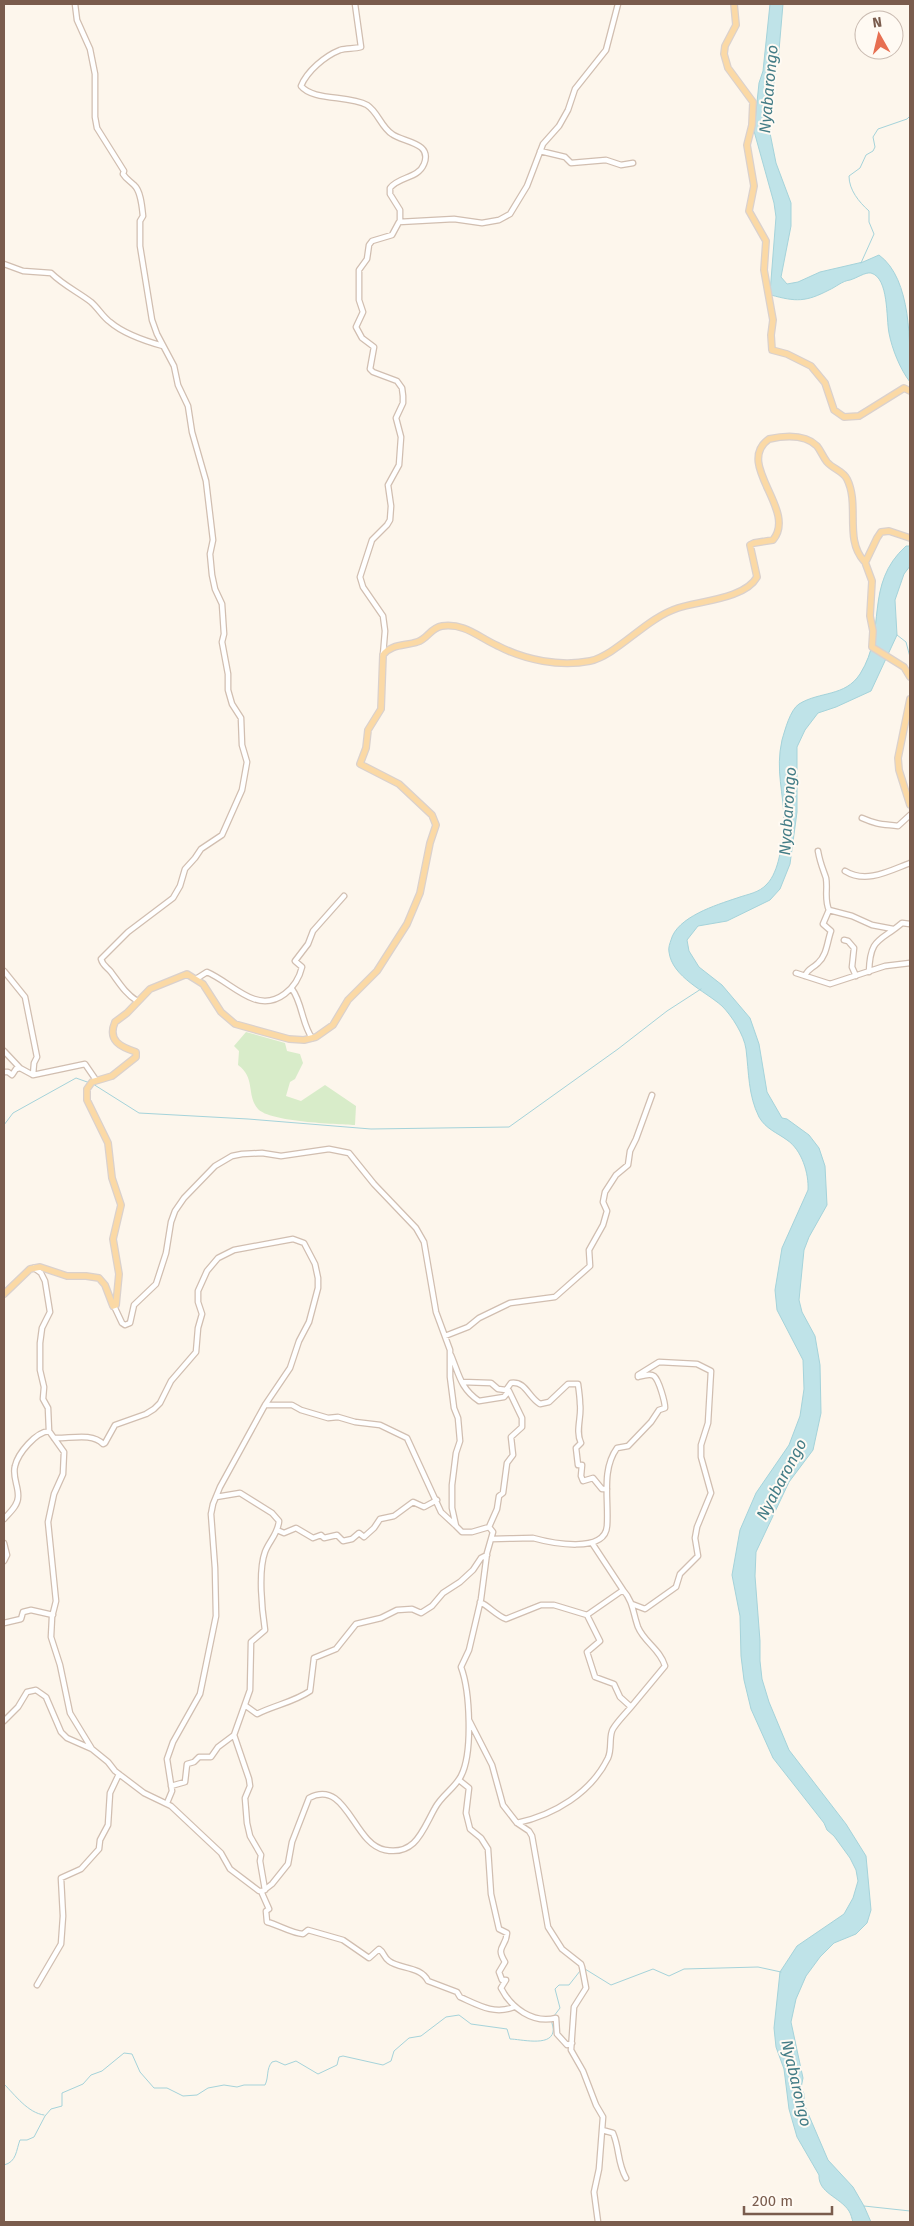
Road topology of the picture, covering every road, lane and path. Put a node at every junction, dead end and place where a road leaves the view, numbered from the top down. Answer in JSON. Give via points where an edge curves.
{"nodes":[{"id":1,"x":75,"y":4,"type":"edge"},
{"id":2,"x":355,"y":4,"type":"edge"},
{"id":3,"x":618,"y":4,"type":"edge"},
{"id":4,"x":734,"y":4,"type":"edge"},
{"id":5,"x":540,"y":150,"type":"junction"},
{"id":6,"x":633,"y":163,"type":"dead end"},
{"id":7,"x":400,"y":222,"type":"junction"},
{"id":8,"x":4,"y":264,"type":"edge"},
{"id":9,"x":163,"y":346,"type":"junction"},
{"id":10,"x":910,"y":391,"type":"edge"},
{"id":11,"x":910,"y":538,"type":"edge"},
{"id":12,"x":865,"y":562,"type":"junction"},
{"id":13,"x":382,"y":655,"type":"junction"},
{"id":14,"x":910,"y":677,"type":"edge"},
{"id":15,"x":910,"y":699,"type":"edge"},
{"id":16,"x":910,"y":805,"type":"edge"},
{"id":17,"x":910,"y":815,"type":"edge"},
{"id":18,"x":862,"y":818,"type":"dead end"},
{"id":19,"x":818,"y":852,"type":"dead end"},
{"id":20,"x":910,"y":863,"type":"edge"},
{"id":21,"x":844,"y":871,"type":"dead end"},
{"id":22,"x":344,"y":896,"type":"dead end"},
{"id":23,"x":829,"y":910,"type":"junction"},
{"id":24,"x":910,"y":924,"type":"edge"},
{"id":25,"x":894,"y":930,"type":"junction"},
{"id":26,"x":844,"y":940,"type":"dead end"},
{"id":27,"x":910,"y":963,"type":"edge"},
{"id":28,"x":4,"y":971,"type":"edge"},
{"id":29,"x":869,"y":972,"type":"junction"},
{"id":30,"x":796,"y":973,"type":"dead end"},
{"id":31,"x":805,"y":976,"type":"junction"},
{"id":32,"x":856,"y":976,"type":"junction"},
{"id":33,"x":196,"y":979,"type":"junction"},
{"id":34,"x":292,"y":989,"type":"junction"},
{"id":35,"x":137,"y":1001,"type":"junction"},
{"id":36,"x":312,"y":1038,"type":"junction"},
{"id":37,"x":4,"y":1051,"type":"edge"},
{"id":38,"x":20,"y":1068,"type":"junction"},
{"id":39,"x":4,"y":1072,"type":"edge"},
{"id":40,"x":33,"y":1075,"type":"junction"},
{"id":41,"x":96,"y":1080,"type":"junction"},
{"id":42,"x":652,"y":1095,"type":"dead end"},
{"id":43,"x":33,"y":1268,"type":"junction"},
{"id":44,"x":4,"y":1294,"type":"edge"},
{"id":45,"x":114,"y":1306,"type":"junction"},
{"id":46,"x":445,"y":1336,"type":"junction"},
{"id":47,"x":450,"y":1354,"type":"junction"},
{"id":48,"x":462,"y":1382,"type":"junction"},
{"id":49,"x":265,"y":1405,"type":"junction"},
{"id":50,"x":49,"y":1432,"type":"junction"},
{"id":51,"x":54,"y":1438,"type":"junction"},
{"id":52,"x":607,"y":1489,"type":"junction"},
{"id":53,"x":216,"y":1496,"type":"junction"},
{"id":54,"x":437,"y":1500,"type":"junction"},
{"id":55,"x":4,"y":1519,"type":"edge"},
{"id":56,"x":456,"y":1526,"type":"junction"},
{"id":57,"x":489,"y":1527,"type":"junction"},
{"id":58,"x":277,"y":1530,"type":"junction"},
{"id":59,"x":492,"y":1539,"type":"junction"},
{"id":60,"x":4,"y":1543,"type":"edge"},
{"id":61,"x":592,"y":1543,"type":"junction"},
{"id":62,"x":487,"y":1555,"type":"junction"},
{"id":63,"x":4,"y":1561,"type":"edge"},
{"id":64,"x":622,"y":1590,"type":"junction"},
{"id":65,"x":480,"y":1602,"type":"junction"},
{"id":66,"x":632,"y":1604,"type":"junction"},
{"id":67,"x":53,"y":1615,"type":"junction"},
{"id":68,"x":587,"y":1615,"type":"junction"},
{"id":69,"x":4,"y":1623,"type":"edge"},
{"id":70,"x":246,"y":1706,"type":"junction"},
{"id":71,"x":631,"y":1707,"type":"junction"},
{"id":72,"x":469,"y":1719,"type":"junction"},
{"id":73,"x":4,"y":1721,"type":"edge"},
{"id":74,"x":234,"y":1735,"type":"junction"},
{"id":75,"x":92,"y":1749,"type":"junction"},
{"id":76,"x":119,"y":1774,"type":"junction"},
{"id":77,"x":459,"y":1780,"type":"junction"},
{"id":78,"x":171,"y":1786,"type":"junction"},
{"id":79,"x":167,"y":1803,"type":"junction"},
{"id":80,"x":517,"y":1823,"type":"junction"},
{"id":81,"x":263,"y":1890,"type":"junction"},
{"id":82,"x":37,"y":1985,"type":"dead end"},
{"id":83,"x":514,"y":2007,"type":"junction"},
{"id":84,"x":572,"y":2043,"type":"junction"},
{"id":85,"x":602,"y":2130,"type":"junction"},
{"id":86,"x":626,"y":2178,"type":"dead end"},
{"id":87,"x":598,"y":2222,"type":"edge"}],
"edges":[{"from":1,"to":9,"type":"street","via":[[77,20],[90,47],[95,74],[97,128],[141,200],[143,262],[152,320]]},
{"from":2,"to":7,"type":"street","via":[[361,47],[341,50],[325,59],[301,86],[311,93],[366,105],[392,134],[420,146],[425,156],[423,166],[390,189],[400,210]]},
{"from":3,"to":5,"type":"street","via":[[606,50],[576,87],[560,124]]},
{"from":4,"to":10,"type":"main road","via":[[736,25],[724,54],[728,68],[752,102],[748,145],[754,186],[749,211],[766,240],[764,270],[773,320],[772,349],[811,366],[825,383],[834,410],[844,417],[859,416],[902,388]]},
{"from":5,"to":6,"type":"street","via":[[565,157],[571,163],[606,160],[621,165]]},
{"from":5,"to":7,"type":"street","via":[[524,192],[504,218],[482,223],[454,219]]},
{"from":7,"to":13,"type":"street","via":[[392,234],[373,240],[358,274],[359,300],[363,310],[357,330],[374,347],[370,370],[397,381],[404,396],[396,418],[401,437],[399,465],[388,485],[390,520],[372,540],[360,578],[383,616]]},
{"from":8,"to":9,"type":"street","via":[[22,271],[51,273],[90,301],[116,327]]},
{"from":9,"to":35,"type":"street","via":[[173,362],[178,385],[188,406],[206,481],[213,540],[210,554],[212,575],[222,604],[222,642],[228,690],[241,718],[242,745],[247,762],[242,790],[222,835],[201,849],[185,869],[173,898],[128,932],[101,959],[123,990]]},
{"from":11,"to":12,"type":"main road","via":[[889,531],[881,532]]},
{"from":12,"to":13,"type":"main road","via":[[854,545],[852,497],[846,478],[810,442],[797,438],[774,438],[764,442],[759,456],[764,483],[777,507],[779,524],[773,540],[750,545],[757,577],[745,588],[665,613],[591,661],[543,662],[501,648],[473,631],[455,626],[434,628],[421,641],[390,648]]},
{"from":12,"to":14,"type":"main road","via":[[872,581],[872,647],[904,667]]},
{"from":13,"to":36,"type":"main road","via":[[382,706],[368,730],[360,764],[399,784],[432,815],[436,829],[420,894],[404,929],[381,966],[348,1000],[332,1025]]},
{"from":15,"to":16,"type":"main road","via":[[898,762]]},
{"from":17,"to":18,"type":"street","via":[[898,826],[879,826]]},
{"from":19,"to":23,"type":"street","via":[[826,878]]},
{"from":20,"to":21,"type":"street","via":[[872,877]]},
{"from":22,"to":34,"type":"street","via":[[313,931],[295,961],[302,967]]},
{"from":23,"to":25,"type":"street"},
{"from":23,"to":31,"type":"street","via":[[823,924],[831,931],[828,947],[818,964],[808,969]]},
{"from":24,"to":25,"type":"street","via":[[903,922]]},
{"from":25,"to":29,"type":"street","via":[[875,944]]},
{"from":26,"to":32,"type":"street","via":[[854,947],[852,967]]},
{"from":27,"to":29,"type":"street"},
{"from":28,"to":40,"type":"street","via":[[25,997],[37,1057]]},
{"from":29,"to":32,"type":"street"},
{"from":30,"to":31,"type":"street"},
{"from":31,"to":32,"type":"street","via":[[829,984]]},
{"from":33,"to":34,"type":"street","via":[[207,972],[254,1000],[280,997]]},
{"from":33,"to":35,"type":"main road","via":[[186,974],[150,989]]},
{"from":33,"to":36,"type":"main road","via":[[223,1015],[235,1024],[288,1038]]},
{"from":34,"to":36,"type":"street"},
{"from":35,"to":41,"type":"main road","via":[[114,1022],[112,1030],[121,1047],[136,1052],[137,1057],[114,1075]]},
{"from":37,"to":38,"type":"street"},
{"from":38,"to":39,"type":"street","via":[[12,1075]]},
{"from":38,"to":40,"type":"street"},
{"from":40,"to":41,"type":"street","via":[[86,1064]]},
{"from":41,"to":45,"type":"main road","via":[[88,1086],[86,1097],[108,1143],[112,1178],[120,1205],[114,1239],[119,1277]]},
{"from":42,"to":46,"type":"street","via":[[632,1145],[628,1165],[616,1175],[605,1192],[607,1212],[589,1250],[590,1266],[555,1298],[510,1303]]},
{"from":43,"to":44,"type":"main road"},
{"from":43,"to":45,"type":"main road","via":[[40,1267],[67,1276],[99,1278]]},
{"from":43,"to":50,"type":"street","via":[[41,1273],[45,1282],[50,1312],[42,1328],[40,1370],[43,1399],[49,1413]]},
{"from":45,"to":46,"type":"street","via":[[122,1323],[130,1323],[134,1305],[156,1284],[175,1211],[204,1176],[223,1161],[242,1154],[281,1156],[328,1149],[350,1154],[421,1236],[429,1262],[436,1312]]},
{"from":46,"to":47,"type":"street"},
{"from":47,"to":48,"type":"street"},
{"from":47,"to":56,"type":"street","via":[[450,1377],[460,1441],[452,1490]]},
{"from":48,"to":52,"type":"street","via":[[491,1383],[502,1390],[517,1382],[540,1404],[549,1402],[568,1384],[578,1384],[578,1438],[581,1443],[576,1448],[578,1465],[582,1465],[581,1476],[583,1481],[593,1478]]},
{"from":48,"to":57,"type":"street","via":[[479,1401],[504,1398],[509,1391],[522,1418],[522,1427],[511,1437],[513,1455],[507,1463],[503,1493],[499,1496]]},
{"from":49,"to":51,"type":"street","via":[[294,1359],[318,1288],[315,1264],[309,1251],[304,1243],[293,1239],[234,1250],[218,1258],[207,1271],[198,1291],[202,1314],[196,1352],[171,1381],[154,1409],[115,1425],[103,1444],[98,1439],[84,1437]]},
{"from":49,"to":53,"type":"street"},
{"from":49,"to":54,"type":"street","via":[[292,1405],[328,1418],[338,1417],[391,1428],[407,1438]]},
{"from":50,"to":51,"type":"street"},
{"from":50,"to":55,"type":"street","via":[[36,1437],[15,1466],[18,1497],[16,1506]]},
{"from":51,"to":67,"type":"street","via":[[64,1452],[64,1465],[48,1522],[56,1601]]},
{"from":52,"to":61,"type":"street","via":[[606,1534]]},
{"from":52,"to":66,"type":"street","via":[[610,1460],[616,1449],[628,1446],[659,1410],[665,1408],[655,1378],[638,1375],[659,1362],[697,1364],[711,1371],[708,1424],[701,1445],[711,1493],[697,1527],[698,1556],[680,1574],[676,1587],[646,1610]]},
{"from":53,"to":58,"type":"street","via":[[235,1493],[246,1496],[277,1516]]},
{"from":53,"to":78,"type":"street","via":[[211,1514],[216,1616],[200,1694],[167,1759]]},
{"from":54,"to":56,"type":"street","via":[[441,1512]]},
{"from":54,"to":58,"type":"street","via":[[424,1507],[413,1502],[394,1516],[380,1519],[364,1537],[359,1533],[343,1541],[337,1535],[313,1538],[296,1528],[284,1533]]},
{"from":56,"to":57,"type":"street","via":[[460,1532],[467,1533]]},
{"from":57,"to":59,"type":"street","via":[[493,1530]]},
{"from":58,"to":70,"type":"street","via":[[263,1561],[265,1630],[251,1642],[250,1690]]},
{"from":59,"to":61,"type":"street"},
{"from":59,"to":62,"type":"street"},
{"from":60,"to":63,"type":"street","via":[[7,1555]]},
{"from":61,"to":64,"type":"street"},
{"from":62,"to":65,"type":"street"},
{"from":62,"to":70,"type":"street","via":[[421,1614],[412,1609],[397,1610],[382,1618],[356,1624],[336,1649],[314,1658],[310,1691],[296,1700],[257,1714]]},
{"from":64,"to":66,"type":"street"},
{"from":64,"to":68,"type":"street"},
{"from":65,"to":68,"type":"street","via":[[506,1619],[541,1605],[554,1605]]},
{"from":65,"to":72,"type":"street","via":[[469,1650],[461,1667],[467,1682]]},
{"from":66,"to":71,"type":"street","via":[[638,1627],[659,1652],[665,1666]]},
{"from":67,"to":69,"type":"street","via":[[31,1610],[23,1612],[21,1619]]},
{"from":67,"to":75,"type":"street","via":[[51,1638],[70,1713]]},
{"from":68,"to":71,"type":"street","via":[[600,1641],[587,1652],[595,1677],[614,1684],[620,1697]]},
{"from":70,"to":74,"type":"street"},
{"from":71,"to":80,"type":"street","via":[[612,1731],[608,1757],[602,1769],[582,1792],[564,1804]]},
{"from":72,"to":77,"type":"street","via":[[466,1761]]},
{"from":72,"to":80,"type":"street","via":[[492,1765],[503,1805]]},
{"from":73,"to":75,"type":"street","via":[[27,1692],[37,1691],[47,1700],[64,1735],[76,1744]]},
{"from":74,"to":78,"type":"street","via":[[211,1757],[199,1757],[186,1764],[185,1782]]},
{"from":74,"to":81,"type":"street","via":[[249,1779],[245,1798],[247,1824],[261,1855]]},
{"from":75,"to":76,"type":"street"},
{"from":76,"to":79,"type":"street","via":[[144,1793]]},
{"from":76,"to":82,"type":"street","via":[[110,1794],[108,1825],[98,1849],[81,1869],[61,1878],[61,1944]]},
{"from":77,"to":81,"type":"street","via":[[439,1801],[421,1835],[409,1846],[394,1851],[371,1845],[348,1811],[331,1795],[321,1792],[308,1798],[293,1837],[288,1864]]},
{"from":77,"to":83,"type":"street","via":[[469,1788],[466,1813],[470,1828],[488,1849],[491,1894],[499,1929],[504,1930],[507,1936],[500,1948],[505,1962],[500,1972],[502,1980],[506,1980],[501,1988]]},
{"from":78,"to":79,"type":"street"},
{"from":79,"to":81,"type":"street","via":[[221,1853],[230,1869],[253,1888]]},
{"from":80,"to":84,"type":"street","via":[[526,1827],[532,1836],[548,1927],[562,1948],[581,1964],[586,1988],[574,2007]]},
{"from":81,"to":83,"type":"street","via":[[269,1909],[266,1911],[267,1922],[298,1934],[308,1930],[334,1937],[369,1958],[380,1949],[390,1962],[417,1971],[428,1981],[457,1992],[470,2003],[499,2011]]},
{"from":83,"to":84,"type":"street","via":[[538,2017],[556,2018],[557,2034],[567,2045]]},
{"from":84,"to":85,"type":"street","via":[[574,2058],[583,2070],[603,2115]]},
{"from":85,"to":86,"type":"street","via":[[613,2134],[618,2147],[619,2166]]},
{"from":85,"to":87,"type":"street","via":[[594,2192]]}]}
